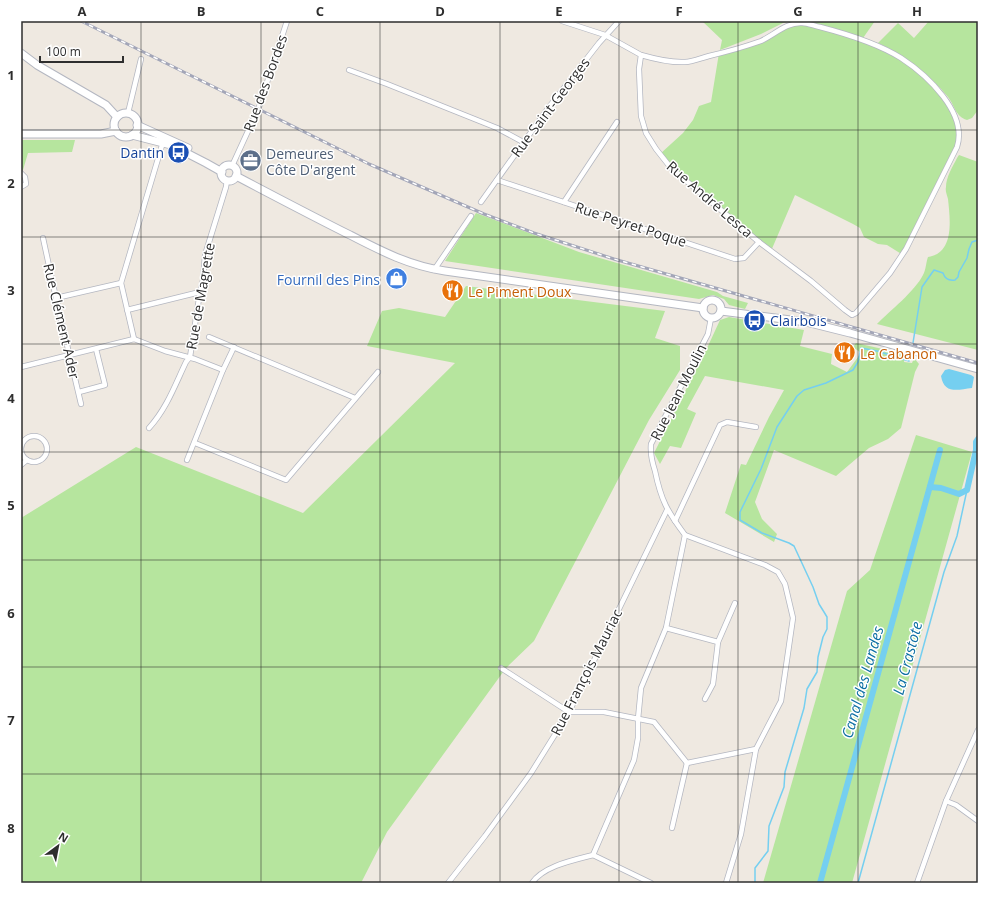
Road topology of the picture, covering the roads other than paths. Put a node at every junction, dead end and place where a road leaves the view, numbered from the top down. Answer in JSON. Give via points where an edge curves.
{"nodes":[{"id":1,"x":287,"y":21,"type":"edge"},
{"id":2,"x":562,"y":21,"type":"edge"},
{"id":3,"x":619,"y":21,"type":"edge"},
{"id":4,"x":605,"y":35,"type":"junction"},
{"id":5,"x":21,"y":53,"type":"edge"},
{"id":6,"x":641,"y":55,"type":"junction"},
{"id":7,"x":141,"y":60,"type":"dead end"},
{"id":8,"x":349,"y":70,"type":"dead end"},
{"id":9,"x":128,"y":113,"type":"junction"},
{"id":10,"x":117,"y":117,"type":"junction"},
{"id":11,"x":617,"y":122,"type":"dead end"},
{"id":12,"x":137,"y":125,"type":"junction"},
{"id":13,"x":116,"y":131,"type":"junction"},
{"id":14,"x":21,"y":134,"type":"edge"},
{"id":15,"x":132,"y":135,"type":"junction"},
{"id":16,"x":163,"y":142,"type":"junction"},
{"id":17,"x":523,"y":142,"type":"junction"},
{"id":18,"x":232,"y":166,"type":"junction"},
{"id":19,"x":223,"y":170,"type":"junction"},
{"id":20,"x":21,"y":173,"type":"edge"},
{"id":21,"x":236,"y":176,"type":"junction"},
{"id":22,"x":227,"y":180,"type":"junction"},
{"id":23,"x":497,"y":180,"type":"junction"},
{"id":24,"x":21,"y":187,"type":"edge"},
{"id":25,"x":481,"y":202,"type":"dead end"},
{"id":26,"x":564,"y":202,"type":"junction"},
{"id":27,"x":470,"y":216,"type":"dead end"},
{"id":28,"x":43,"y":238,"type":"dead end"},
{"id":29,"x":759,"y":242,"type":"junction"},
{"id":30,"x":434,"y":270,"type":"junction"},
{"id":31,"x":121,"y":283,"type":"junction"},
{"id":32,"x":200,"y":292,"type":"junction"},
{"id":33,"x":56,"y":298,"type":"junction"},
{"id":34,"x":704,"y":308,"type":"junction"},
{"id":35,"x":127,"y":310,"type":"junction"},
{"id":36,"x":721,"y":311,"type":"junction"},
{"id":37,"x":711,"y":318,"type":"junction"},
{"id":38,"x":209,"y":337,"type":"dead end"},
{"id":39,"x":134,"y":339,"type":"junction"},
{"id":40,"x":234,"y":347,"type":"junction"},
{"id":41,"x":96,"y":349,"type":"junction"},
{"id":42,"x":70,"y":355,"type":"junction"},
{"id":43,"x":190,"y":357,"type":"junction"},
{"id":44,"x":21,"y":367,"type":"edge"},
{"id":45,"x":978,"y":369,"type":"edge"},
{"id":46,"x":223,"y":370,"type":"junction"},
{"id":47,"x":378,"y":372,"type":"dead end"},
{"id":48,"x":79,"y":392,"type":"junction"},
{"id":49,"x":355,"y":398,"type":"junction"},
{"id":50,"x":82,"y":404,"type":"dead end"},
{"id":51,"x":756,"y":426,"type":"dead end"},
{"id":52,"x":149,"y":428,"type":"dead end"},
{"id":53,"x":195,"y":443,"type":"junction"},
{"id":54,"x":27,"y":460,"type":"junction"},
{"id":55,"x":187,"y":460,"type":"dead end"},
{"id":56,"x":21,"y":465,"type":"edge"},
{"id":57,"x":667,"y":510,"type":"junction"},
{"id":58,"x":674,"y":521,"type":"junction"},
{"id":59,"x":685,"y":534,"type":"junction"},
{"id":60,"x":735,"y":603,"type":"dead end"},
{"id":61,"x":666,"y":628,"type":"junction"},
{"id":62,"x":718,"y":642,"type":"junction"},
{"id":63,"x":501,"y":668,"type":"dead end"},
{"id":64,"x":705,"y":699,"type":"dead end"},
{"id":65,"x":569,"y":712,"type":"junction"},
{"id":66,"x":638,"y":719,"type":"junction"},
{"id":67,"x":978,"y":730,"type":"edge"},
{"id":68,"x":756,"y":749,"type":"junction"},
{"id":69,"x":688,"y":763,"type":"junction"},
{"id":70,"x":946,"y":801,"type":"junction"},
{"id":71,"x":978,"y":821,"type":"edge"},
{"id":72,"x":672,"y":828,"type":"dead end"},
{"id":73,"x":593,"y":855,"type":"junction"},
{"id":74,"x":448,"y":883,"type":"edge"},
{"id":75,"x":532,"y":883,"type":"edge"},
{"id":76,"x":650,"y":883,"type":"edge"},
{"id":77,"x":726,"y":883,"type":"edge"},
{"id":78,"x":917,"y":883,"type":"edge"}],
"edges":[{"from":1,"to":18,"type":"street","name":"Rue des Bordes","via":[[259,107]]},
{"from":2,"to":4,"type":"street"},
{"from":3,"to":4,"type":"street","name":"Rue Saint-Georges"},
{"from":4,"to":6,"type":"street"},
{"from":4,"to":17,"type":"street","name":"Rue Saint-Georges"},
{"from":5,"to":10,"type":"main road","via":[[106,105]]},
{"from":6,"to":29,"type":"street","name":"Rue André Lesca","via":[[641,116],[646,133],[656,149],[671,168]]},
{"from":6,"to":29,"type":"street","name":"Rue André Lesca","via":[[673,62],[687,62],[762,40],[790,25],[801,23],[875,44],[901,58],[928,79],[952,110],[958,126],[957,147],[903,254],[878,288],[853,315]]},
{"from":7,"to":9,"type":"street"},
{"from":8,"to":17,"type":"street","via":[[497,128]]},
{"from":9,"to":10,"type":"main road"},
{"from":9,"to":12,"type":"main road","via":[[136,119]]},
{"from":10,"to":13,"type":"main road","via":[[114,124]]},
{"from":11,"to":26,"type":"street"},
{"from":12,"to":15,"type":"main road"},
{"from":12,"to":19,"type":"main road","via":[[180,144]]},
{"from":13,"to":14,"type":"main road","via":[[101,134]]},
{"from":13,"to":15,"type":"main road","via":[[125,137]]},
{"from":15,"to":16,"type":"main road"},
{"from":16,"to":19,"type":"main road"},
{"from":16,"to":31,"type":"street"},
{"from":17,"to":23,"type":"street","name":"Rue Saint-Georges"},
{"from":18,"to":19,"type":"main road","via":[[227,165]]},
{"from":18,"to":21,"type":"main road"},
{"from":19,"to":22,"type":"main road","via":[[222,176]]},
{"from":20,"to":24,"type":"street","via":[[26,184]]},
{"from":21,"to":22,"type":"main road","via":[[232,180]]},
{"from":21,"to":30,"type":"main road","via":[[386,253]]},
{"from":22,"to":32,"type":"street","name":"Rue de Magrette","via":[[207,247]]},
{"from":23,"to":25,"type":"street","name":"Rue Saint-Georges"},
{"from":23,"to":26,"type":"street","name":"Rue Peyret Poque"},
{"from":26,"to":29,"type":"street","name":"Rue Peyret Poque","via":[[735,259],[744,258]]},
{"from":27,"to":30,"type":"street"},
{"from":28,"to":33,"type":"street","name":"Rue Clément Ader"},
{"from":30,"to":34,"type":"main road"},
{"from":31,"to":33,"type":"street"},
{"from":31,"to":35,"type":"street"},
{"from":32,"to":35,"type":"street"},
{"from":32,"to":43,"type":"street","name":"Rue de Magrette"},
{"from":33,"to":42,"type":"street","name":"Rue Clément Ader"},
{"from":34,"to":36,"type":"main road","via":[[708,301],[714,300],[719,303]]},
{"from":34,"to":37,"type":"main road","via":[[705,314]]},
{"from":35,"to":39,"type":"street"},
{"from":36,"to":37,"type":"main road","via":[[718,316]]},
{"from":36,"to":45,"type":"main road","via":[[806,322]]},
{"from":37,"to":57,"type":"street","name":"Rue Jean Moulin","via":[[708,334],[651,444],[650,453]]},
{"from":38,"to":40,"type":"street"},
{"from":39,"to":41,"type":"street"},
{"from":39,"to":43,"type":"street"},
{"from":40,"to":46,"type":"street"},
{"from":40,"to":49,"type":"street"},
{"from":41,"to":42,"type":"street"},
{"from":41,"to":48,"type":"street","via":[[105,385]]},
{"from":42,"to":44,"type":"street"},
{"from":42,"to":48,"type":"street","name":"Rue Clément Ader"},
{"from":43,"to":46,"type":"street"},
{"from":43,"to":52,"type":"street","name":"Rue de Magrette","via":[[166,406]]},
{"from":46,"to":53,"type":"street"},
{"from":47,"to":49,"type":"street"},
{"from":48,"to":50,"type":"street","name":"Rue Clément Ader"},
{"from":49,"to":53,"type":"street","via":[[286,480]]},
{"from":51,"to":58,"type":"street","via":[[727,422],[720,425]]},
{"from":53,"to":55,"type":"street"},
{"from":54,"to":54,"type":"street","via":[[36,462],[43,458],[47,450],[42,439],[30,437],[24,442],[21,450]]},
{"from":54,"to":56,"type":"street"},
{"from":57,"to":58,"type":"street","name":"Rue Jean Moulin"},
{"from":57,"to":65,"type":"street","name":"Rue François Mauriac"},
{"from":58,"to":59,"type":"street","name":"Rue Jean Moulin"},
{"from":59,"to":61,"type":"street"},
{"from":59,"to":68,"type":"street","via":[[765,565],[778,572],[785,584],[793,618],[781,701]]},
{"from":60,"to":62,"type":"street"},
{"from":61,"to":62,"type":"street"},
{"from":61,"to":66,"type":"street","via":[[641,688]]},
{"from":62,"to":64,"type":"street","via":[[712,684]]},
{"from":63,"to":65,"type":"street"},
{"from":65,"to":66,"type":"street","via":[[604,712]]},
{"from":65,"to":74,"type":"street","name":"Rue François Mauriac","via":[[531,773]]},
{"from":66,"to":69,"type":"street","via":[[654,722]]},
{"from":66,"to":73,"type":"street","via":[[634,760]]},
{"from":67,"to":70,"type":"street"},
{"from":68,"to":69,"type":"street"},
{"from":68,"to":77,"type":"street","via":[[741,834]]},
{"from":69,"to":72,"type":"street"},
{"from":70,"to":71,"type":"street"},
{"from":70,"to":78,"type":"street"},
{"from":73,"to":75,"type":"street","via":[[564,862],[536,876]]},
{"from":73,"to":76,"type":"street"}]}
